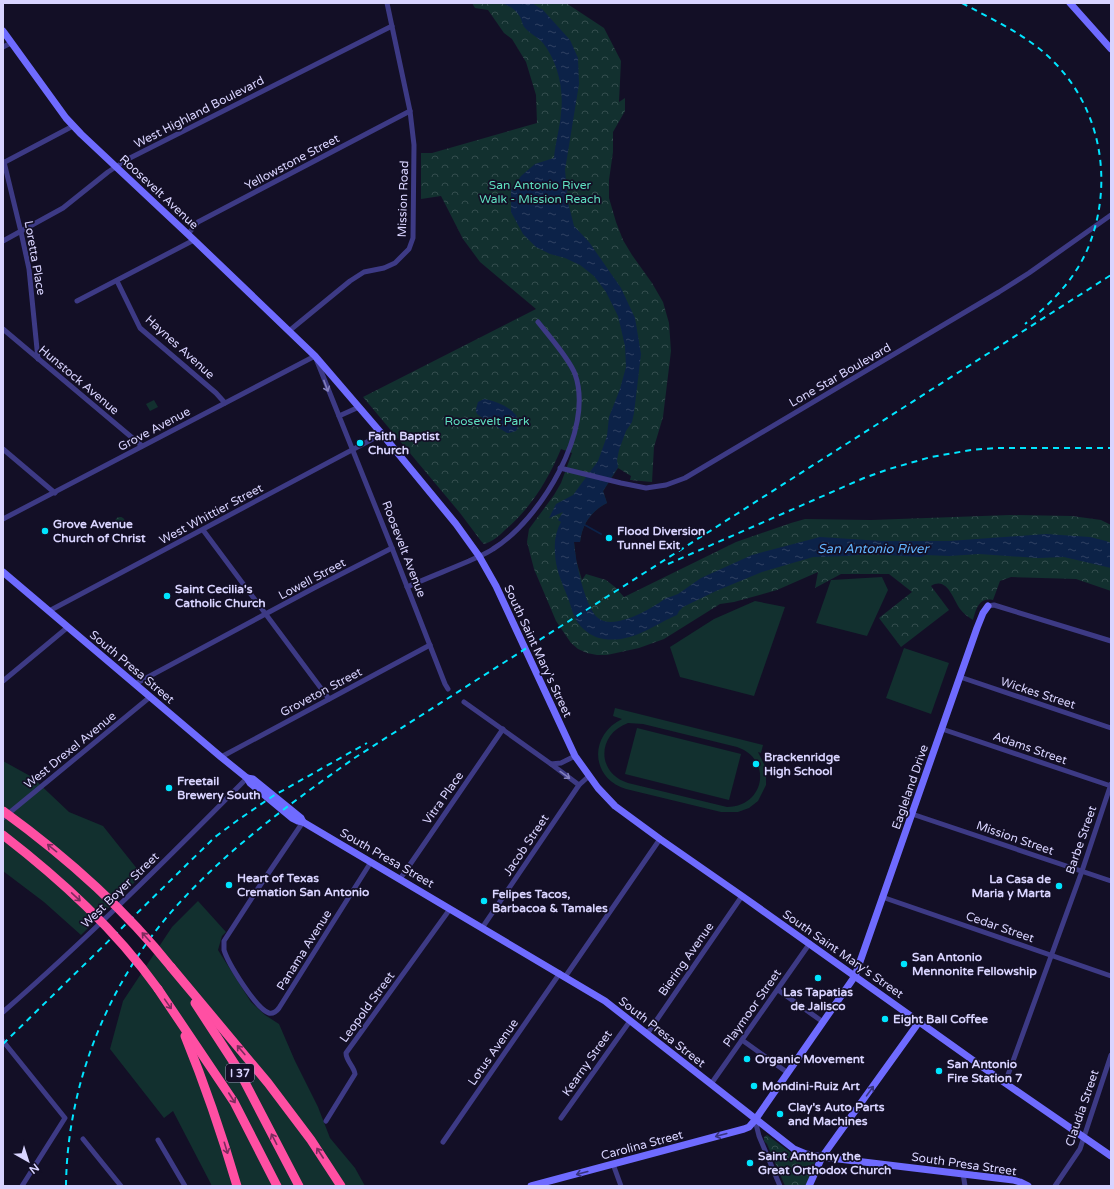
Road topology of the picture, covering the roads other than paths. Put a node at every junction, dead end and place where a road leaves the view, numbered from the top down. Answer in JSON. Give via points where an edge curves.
{"nodes":[{"id":1,"x":386,"y":3,"type":"edge"},
{"id":2,"x":1070,"y":3,"type":"edge"},
{"id":3,"x":392,"y":26,"type":"junction"},
{"id":4,"x":3,"y":31,"type":"edge"},
{"id":5,"x":11,"y":43,"type":"junction"},
{"id":6,"x":3,"y":47,"type":"edge"},
{"id":7,"x":1111,"y":49,"type":"edge"},
{"id":8,"x":410,"y":111,"type":"junction"},
{"id":9,"x":73,"y":126,"type":"junction"},
{"id":10,"x":4,"y":162,"type":"edge"},
{"id":11,"x":116,"y":167,"type":"junction"},
{"id":12,"x":1111,"y":215,"type":"edge"},
{"id":13,"x":21,"y":232,"type":"junction"},
{"id":14,"x":188,"y":234,"type":"junction"},
{"id":15,"x":194,"y":240,"type":"junction"},
{"id":16,"x":3,"y":241,"type":"edge"},
{"id":17,"x":117,"y":281,"type":"junction"},
{"id":18,"x":77,"y":301,"type":"dead end"},
{"id":19,"x":538,"y":322,"type":"dead end"},
{"id":20,"x":3,"y":329,"type":"edge"},
{"id":21,"x":289,"y":331,"type":"junction"},
{"id":22,"x":315,"y":356,"type":"junction"},
{"id":23,"x":38,"y":359,"type":"junction"},
{"id":24,"x":225,"y":402,"type":"junction"},
{"id":25,"x":359,"y":407,"type":"junction"},
{"id":26,"x":339,"y":416,"type":"junction"},
{"id":27,"x":382,"y":434,"type":"junction"},
{"id":28,"x":142,"y":446,"type":"junction"},
{"id":29,"x":3,"y":449,"type":"edge"},
{"id":30,"x":353,"y":450,"type":"junction"},
{"id":31,"x":560,"y":468,"type":"junction"},
{"id":32,"x":55,"y":493,"type":"junction"},
{"id":33,"x":3,"y":520,"type":"edge"},
{"id":34,"x":203,"y":530,"type":"junction"},
{"id":35,"x":392,"y":548,"type":"junction"},
{"id":36,"x":479,"y":556,"type":"junction"},
{"id":37,"x":3,"y":572,"type":"edge"},
{"id":38,"x":407,"y":587,"type":"junction"},
{"id":39,"x":988,"y":606,"type":"joint"},
{"id":40,"x":49,"y":611,"type":"junction"},
{"id":41,"x":266,"y":614,"type":"junction"},
{"id":42,"x":68,"y":627,"type":"junction"},
{"id":43,"x":1111,"y":641,"type":"edge"},
{"id":44,"x":430,"y":645,"type":"junction"},
{"id":45,"x":960,"y":677,"type":"junction"},
{"id":46,"x":3,"y":681,"type":"edge"},
{"id":47,"x":135,"y":684,"type":"junction"},
{"id":48,"x":448,"y":689,"type":"dead end"},
{"id":49,"x":150,"y":697,"type":"junction"},
{"id":50,"x":329,"y":699,"type":"junction"},
{"id":51,"x":464,"y":702,"type":"dead end"},
{"id":52,"x":1111,"y":728,"type":"edge"},
{"id":53,"x":503,"y":729,"type":"junction"},
{"id":54,"x":942,"y":729,"type":"junction"},
{"id":55,"x":575,"y":756,"type":"junction"},
{"id":56,"x":221,"y":757,"type":"junction"},
{"id":57,"x":551,"y":764,"type":"junction"},
{"id":58,"x":589,"y":776,"type":"junction"},
{"id":59,"x":247,"y":778,"type":"junction"},
{"id":60,"x":579,"y":785,"type":"junction"},
{"id":61,"x":1111,"y":785,"type":"edge"},
{"id":62,"x":3,"y":811,"type":"edge"},
{"id":63,"x":912,"y":814,"type":"junction"},
{"id":64,"x":3,"y":818,"type":"edge"},
{"id":65,"x":304,"y":822,"type":"junction"},
{"id":66,"x":3,"y":835,"type":"edge"},
{"id":67,"x":660,"y":839,"type":"junction"},
{"id":68,"x":372,"y":862,"type":"junction"},
{"id":69,"x":1082,"y":871,"type":"junction"},
{"id":70,"x":400,"y":879,"type":"junction"},
{"id":71,"x":1111,"y":881,"type":"edge"},
{"id":72,"x":742,"y":896,"type":"junction"},
{"id":73,"x":882,"y":897,"type":"junction"},
{"id":74,"x":450,"y":909,"type":"junction"},
{"id":75,"x":482,"y":928,"type":"junction"},
{"id":76,"x":810,"y":943,"type":"junction"},
{"id":77,"x":1052,"y":955,"type":"junction"},
{"id":78,"x":171,"y":967,"type":"junction"},
{"id":79,"x":563,"y":975,"type":"junction"},
{"id":80,"x":855,"y":976,"type":"junction"},
{"id":81,"x":1111,"y":976,"type":"edge"},
{"id":82,"x":778,"y":990,"type":"junction"},
{"id":83,"x":3,"y":1012,"type":"edge"},
{"id":84,"x":178,"y":1020,"type":"junction"},
{"id":85,"x":630,"y":1020,"type":"junction"},
{"id":86,"x":823,"y":1022,"type":"junction"},
{"id":87,"x":919,"y":1022,"type":"junction"},
{"id":88,"x":647,"y":1034,"type":"junction"},
{"id":89,"x":742,"y":1040,"type":"junction"},
{"id":90,"x":3,"y":1041,"type":"edge"},
{"id":91,"x":1111,"y":1055,"type":"edge"},
{"id":92,"x":788,"y":1073,"type":"junction"},
{"id":93,"x":1005,"y":1083,"type":"junction"},
{"id":94,"x":711,"y":1084,"type":"junction"},
{"id":95,"x":561,"y":1118,"type":"dead end"},
{"id":96,"x":755,"y":1120,"type":"junction"},
{"id":97,"x":326,"y":1121,"type":"dead end"},
{"id":98,"x":1083,"y":1137,"type":"junction"},
{"id":99,"x":83,"y":1139,"type":"dead end"},
{"id":100,"x":158,"y":1140,"type":"dead end"},
{"id":101,"x":443,"y":1142,"type":"dead end"},
{"id":102,"x":1111,"y":1156,"type":"edge"},
{"id":103,"x":822,"y":1157,"type":"junction"},
{"id":104,"x":613,"y":1164,"type":"junction"},
{"id":105,"x":963,"y":1174,"type":"junction"},
{"id":106,"x":22,"y":1186,"type":"edge"},
{"id":107,"x":121,"y":1186,"type":"edge"},
{"id":108,"x":185,"y":1186,"type":"edge"},
{"id":109,"x":237,"y":1186,"type":"edge"},
{"id":110,"x":277,"y":1186,"type":"edge"},
{"id":111,"x":299,"y":1186,"type":"edge"},
{"id":112,"x":341,"y":1186,"type":"edge"},
{"id":113,"x":531,"y":1186,"type":"edge"},
{"id":114,"x":621,"y":1186,"type":"edge"},
{"id":115,"x":780,"y":1186,"type":"edge"},
{"id":116,"x":809,"y":1186,"type":"edge"},
{"id":117,"x":965,"y":1186,"type":"edge"},
{"id":118,"x":1028,"y":1186,"type":"edge"},
{"id":119,"x":1055,"y":1186,"type":"edge"}],
"edges":[{"from":1,"to":3,"type":"street","name":"Mission Road"},
{"from":2,"to":7,"type":"main road"},
{"from":3,"to":8,"type":"street","name":"Mission Road"},
{"from":3,"to":11,"type":"street","name":"West Highland Boulevard"},
{"from":4,"to":5,"type":"main road","name":"Roosevelt Avenue"},
{"from":5,"to":6,"type":"street"},
{"from":5,"to":9,"type":"main road","name":"Roosevelt Avenue"},
{"from":8,"to":14,"type":"street","name":"Yellowstone Street","via":[[198,222]]},
{"from":8,"to":21,"type":"street","name":"Mission Road","via":[[415,171],[413,238],[409,249],[395,263],[364,272],[350,281]]},
{"from":9,"to":10,"type":"street"},
{"from":9,"to":11,"type":"main road","name":"Roosevelt Avenue"},
{"from":10,"to":13,"type":"street","name":"Loretta Place"},
{"from":11,"to":13,"type":"street","name":"West Highland Boulevard","via":[[63,208]]},
{"from":11,"to":14,"type":"main road","name":"Roosevelt Avenue"},
{"from":12,"to":31,"type":"street","name":"Lone Star Boulevard","via":[[999,292],[685,478],[656,488],[646,488]]},
{"from":13,"to":16,"type":"street","name":"West Highland Boulevard"},
{"from":13,"to":23,"type":"street","name":"Loretta Place","via":[[29,269]]},
{"from":14,"to":15,"type":"main road","name":"Roosevelt Avenue"},
{"from":15,"to":17,"type":"street"},
{"from":15,"to":21,"type":"main road","name":"Roosevelt Avenue"},
{"from":17,"to":18,"type":"street"},
{"from":17,"to":24,"type":"street","name":"Haynes Avenue","via":[[140,328]]},
{"from":19,"to":31,"type":"street","via":[[570,364],[578,383],[579,417]]},
{"from":20,"to":23,"type":"street","name":"Hunstock Avenue"},
{"from":21,"to":22,"type":"main road","name":"Roosevelt Avenue"},
{"from":22,"to":24,"type":"street","name":"Grove Avenue"},
{"from":22,"to":25,"type":"main road","name":"Roosevelt Avenue"},
{"from":22,"to":26,"type":"street","name":"Roosevelt Avenue","one_way":true},
{"from":23,"to":28,"type":"street","name":"Hunstock Avenue"},
{"from":24,"to":28,"type":"street","name":"Grove Avenue"},
{"from":25,"to":26,"type":"street"},
{"from":25,"to":27,"type":"main road","name":"Roosevelt Avenue"},
{"from":26,"to":30,"type":"street","name":"Roosevelt Avenue"},
{"from":27,"to":30,"type":"street","name":"West Whittier Street"},
{"from":27,"to":36,"type":"main road","name":"Roosevelt Avenue"},
{"from":28,"to":32,"type":"street","name":"Grove Avenue"},
{"from":29,"to":32,"type":"street"},
{"from":30,"to":34,"type":"street","name":"West Whittier Street"},
{"from":30,"to":35,"type":"street","name":"Roosevelt Avenue"},
{"from":31,"to":36,"type":"street","via":[[552,486],[528,519],[495,548]]},
{"from":32,"to":33,"type":"street","name":"Grove Avenue"},
{"from":34,"to":40,"type":"street","name":"West Whittier Street"},
{"from":34,"to":41,"type":"street"},
{"from":35,"to":38,"type":"street","name":"Roosevelt Avenue"},
{"from":35,"to":41,"type":"street","name":"Lowell Street"},
{"from":36,"to":38,"type":"street"},
{"from":36,"to":55,"type":"main road","name":"South Saint Mary's Street","via":[[496,586]]},
{"from":37,"to":40,"type":"main road","name":"South Presa Street"},
{"from":38,"to":44,"type":"street","name":"Roosevelt Avenue"},
{"from":39,"to":43,"type":"street","via":[[994,605]]},
{"from":39,"to":45,"type":"main road","name":"Eagleland Drive","via":[[981,618]]},
{"from":40,"to":42,"type":"main road","name":"South Presa Street"},
{"from":41,"to":47,"type":"street","name":"Lowell Street"},
{"from":41,"to":50,"type":"street"},
{"from":42,"to":46,"type":"street"},
{"from":42,"to":47,"type":"main road","name":"South Presa Street"},
{"from":44,"to":48,"type":"street","name":"Roosevelt Avenue"},
{"from":44,"to":50,"type":"street","name":"Groveton Street"},
{"from":45,"to":52,"type":"street","name":"Wickes Street"},
{"from":45,"to":54,"type":"main road","name":"Eagleland Drive"},
{"from":47,"to":49,"type":"main road","name":"South Presa Street"},
{"from":49,"to":56,"type":"main road","name":"South Presa Street"},
{"from":49,"to":64,"type":"street","name":"West Drexel Avenue"},
{"from":50,"to":56,"type":"street","name":"Groveton Street"},
{"from":51,"to":53,"type":"street"},
{"from":53,"to":57,"type":"street"},
{"from":53,"to":70,"type":"street","name":"Vitra Place"},
{"from":54,"to":61,"type":"street","name":"Adams Street"},
{"from":54,"to":63,"type":"main road","name":"Eagleland Drive"},
{"from":55,"to":57,"type":"street","via":[[561,763]]},
{"from":55,"to":58,"type":"main road","name":"South Saint Mary's Street"},
{"from":56,"to":59,"type":"main road","name":"South Presa Street"},
{"from":57,"to":60,"type":"street","one_way":true},
{"from":58,"to":60,"type":"street","name":"Jacob Street"},
{"from":58,"to":67,"type":"main road","name":"South Saint Mary's Street","via":[[615,806]]},
{"from":59,"to":65,"type":"main road","name":"South Presa Street","via":[[250,784],[286,814]]},
{"from":59,"to":83,"type":"street","name":"West Boyer Street","via":[[158,868]]},
{"from":60,"to":75,"type":"street","name":"Jacob Street"},
{"from":61,"to":69,"type":"street","name":"Barbe Street"},
{"from":78,"to":62,"type":"highway","number":"I 37","one_way":true,"bridge":true,"via":[[139,929],[92,882]]},
{"from":63,"to":69,"type":"street","name":"Mission Street"},
{"from":63,"to":73,"type":"main road","name":"Eagleland Drive"},
{"from":65,"to":68,"type":"main road","name":"South Presa Street"},
{"from":65,"to":68,"type":"street","name":"Panama Avenue","via":[[224,941],[224,951],[245,988],[255,1002],[266,1011],[277,1011]]},
{"from":66,"to":84,"type":"highway","number":"I 37","one_way":true,"bridge":true,"via":[[54,877],[127,948]]},
{"from":67,"to":72,"type":"main road","name":"South Saint Mary's Street"},
{"from":67,"to":79,"type":"street","name":"Lotus Avenue"},
{"from":68,"to":70,"type":"main road","name":"South Presa Street"},
{"from":69,"to":71,"type":"street","name":"Mission Street"},
{"from":69,"to":77,"type":"street","name":"Barbe Street"},
{"from":70,"to":74,"type":"main road","name":"South Presa Street"},
{"from":72,"to":76,"type":"main road","name":"South Saint Mary's Street"},
{"from":72,"to":88,"type":"street","name":"Biering Avenue"},
{"from":73,"to":77,"type":"street","name":"Cedar Street"},
{"from":73,"to":80,"type":"main road","name":"Eagleland Drive"},
{"from":74,"to":75,"type":"main road","name":"South Presa Street"},
{"from":74,"to":97,"type":"street","name":"Leopold Street","via":[[346,1053],[355,1074]]},
{"from":75,"to":79,"type":"main road","name":"South Presa Street"},
{"from":76,"to":80,"type":"main road","name":"South Saint Mary's Street"},
{"from":76,"to":82,"type":"street","name":"Playmoor Street"},
{"from":77,"to":81,"type":"street","name":"Cedar Street"},
{"from":77,"to":93,"type":"street","name":"Barbe Street"},
{"from":111,"to":78,"type":"highway","number":"I 37","one_way":true,"via":[[238,1069]]},
{"from":112,"to":78,"type":"highway","one_way":true,"via":[[311,1140],[268,1083]]},
{"from":79,"to":85,"type":"main road","name":"South Presa Street"},
{"from":79,"to":101,"type":"street","name":"Lotus Avenue"},
{"from":80,"to":86,"type":"main road","name":"Eagleland Drive"},
{"from":80,"to":87,"type":"main road","name":"South Saint Mary's Street"},
{"from":82,"to":86,"type":"street"},
{"from":82,"to":89,"type":"street","name":"Playmoor Street"},
{"from":84,"to":109,"type":"highway","one_way":true,"via":[[207,1090]]},
{"from":84,"to":110,"type":"highway","number":"I 37","one_way":true,"via":[[234,1102]]},
{"from":85,"to":88,"type":"main road","name":"South Presa Street"},
{"from":85,"to":95,"type":"street","name":"Kearny Street"},
{"from":86,"to":92,"type":"main road","name":"Eagleland Drive"},
{"from":87,"to":93,"type":"main road","name":"South Saint Mary's Street"},
{"from":103,"to":87,"type":"main road","one_way":true},
{"from":88,"to":94,"type":"main road","name":"South Presa Street"},
{"from":89,"to":92,"type":"street"},
{"from":89,"to":94,"type":"street","name":"Playmoor Street"},
{"from":90,"to":106,"type":"street","via":[[66,1118]]},
{"from":91,"to":98,"type":"street","name":"Claudia Street"},
{"from":92,"to":96,"type":"main road","name":"Eagleland Drive"},
{"from":93,"to":98,"type":"main road","name":"South Saint Mary's Street"},
{"from":94,"to":96,"type":"main road","name":"South Presa Street"},
{"from":96,"to":103,"type":"main road","name":"South Presa Street","via":[[794,1150]]},
{"from":96,"to":104,"type":"main road","name":"Carolina Street","one_way":true,"via":[[744,1129]]},
{"from":96,"to":115,"type":"street"},
{"from":98,"to":102,"type":"main road","name":"South Saint Mary's Street"},
{"from":98,"to":119,"type":"street","name":"Claudia Street","via":[[1080,1149]]},
{"from":99,"to":107,"type":"street"},
{"from":100,"to":108,"type":"street"},
{"from":103,"to":105,"type":"main road","name":"South Presa Street"},
{"from":103,"to":116,"type":"main road"},
{"from":104,"to":113,"type":"main road","name":"Carolina Street","one_way":true},
{"from":104,"to":114,"type":"street"},
{"from":105,"to":117,"type":"street"},
{"from":105,"to":118,"type":"main road","name":"South Presa Street","via":[[1014,1180]]}]}
